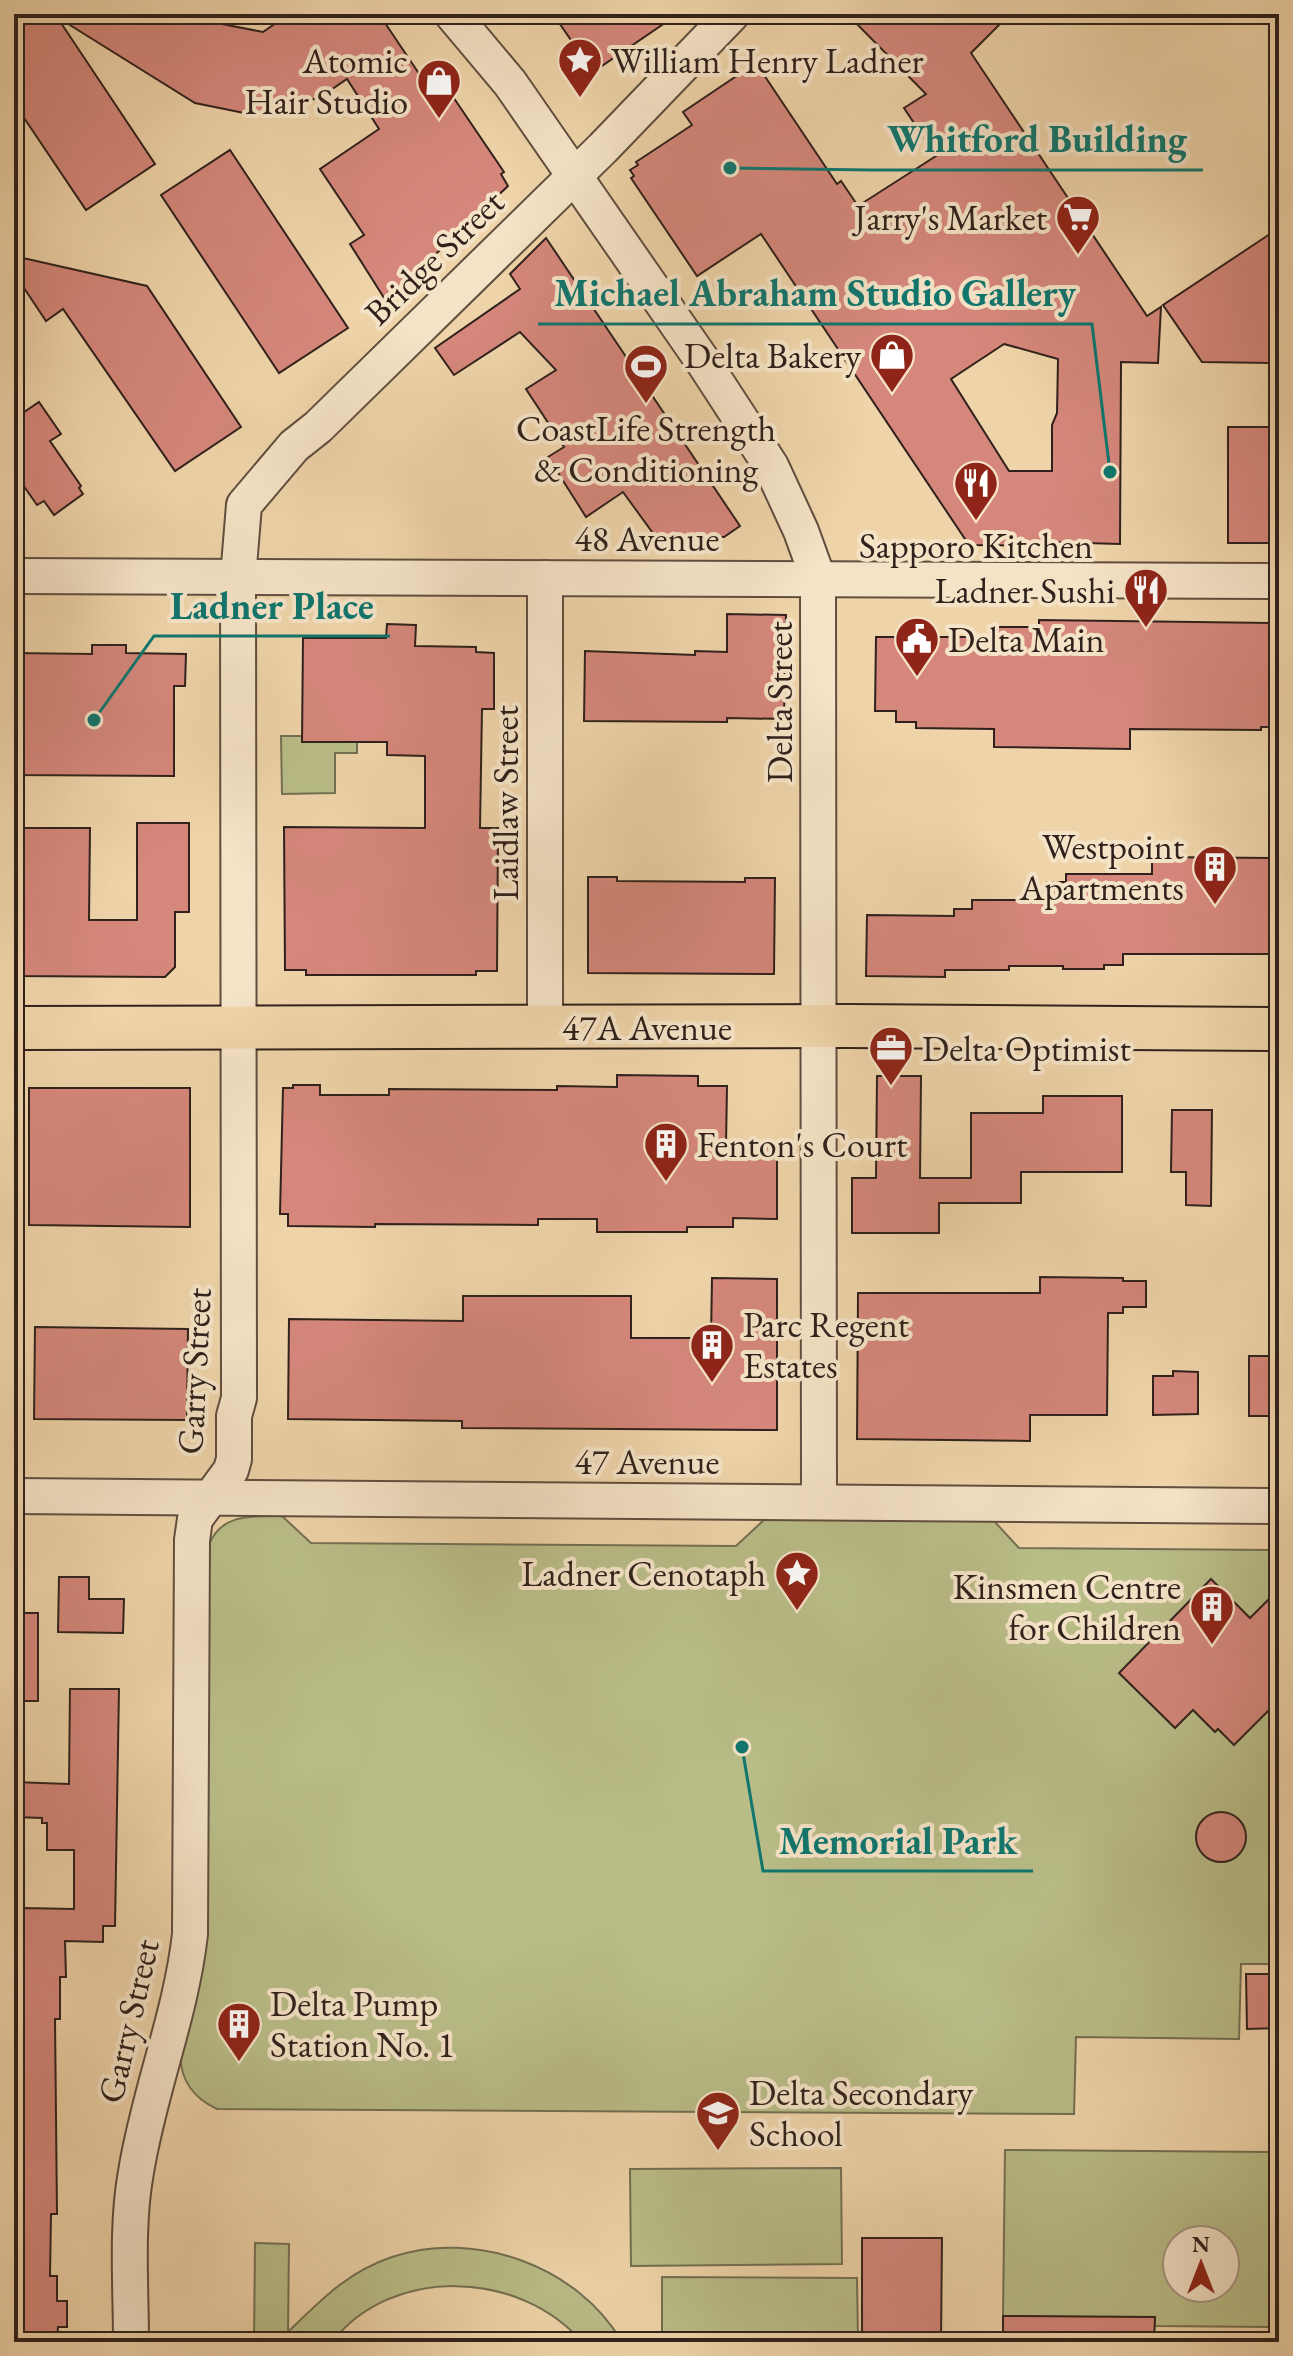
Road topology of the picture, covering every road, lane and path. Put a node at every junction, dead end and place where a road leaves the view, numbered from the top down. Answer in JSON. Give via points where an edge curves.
{"nodes":[{"id":1,"x":452,"y":14,"type":"edge"},
{"id":2,"x":732,"y":14,"type":"edge"},
{"id":3,"x":574,"y":175,"type":"junction"},
{"id":4,"x":14,"y":576,"type":"edge"},
{"id":5,"x":238,"y":578,"type":"junction"},
{"id":6,"x":545,"y":578,"type":"junction"},
{"id":7,"x":818,"y":578,"type":"junction"},
{"id":8,"x":1279,"y":581,"type":"edge"},
{"id":9,"x":818,"y":1026,"type":"junction"},
{"id":10,"x":14,"y":1028,"type":"edge"},
{"id":11,"x":545,"y":1028,"type":"junction"},
{"id":12,"x":240,"y":1029,"type":"junction"},
{"id":13,"x":1279,"y":1029,"type":"edge"},
{"id":14,"x":14,"y":1496,"type":"edge"},
{"id":15,"x":211,"y":1497,"type":"junction"},
{"id":16,"x":819,"y":1501,"type":"junction"},
{"id":17,"x":1279,"y":1506,"type":"edge"},
{"id":18,"x":131,"y":2342,"type":"edge"}],
"edges":[{"from":1,"to":3,"type":"street","name":"Delta Street","via":[[510,83]]},
{"from":2,"to":3,"type":"street","name":"Bridge Street"},
{"from":3,"to":5,"type":"street","name":"Bridge Street","via":[[294,446],[244,505]]},
{"from":3,"to":7,"type":"street","name":"Delta Street","via":[[771,466]]},
{"from":4,"to":5,"type":"street","name":"48 Avenue"},
{"from":5,"to":6,"type":"street","name":"48 Avenue"},
{"from":5,"to":12,"type":"street","name":"Garry Street"},
{"from":6,"to":7,"type":"street","name":"48 Avenue"},
{"from":6,"to":11,"type":"street","name":"Laidlaw Street"},
{"from":7,"to":8,"type":"street","name":"48 Avenue"},
{"from":7,"to":9,"type":"street","name":"Delta Street"},
{"from":9,"to":11,"type":"main road","name":"47A Avenue"},
{"from":9,"to":13,"type":"main road","name":"47A Avenue"},
{"from":9,"to":16,"type":"street","name":"Delta Street"},
{"from":10,"to":12,"type":"main road","name":"47A Avenue"},
{"from":11,"to":12,"type":"main road","name":"47A Avenue"},
{"from":12,"to":15,"type":"street","name":"Garry Street","via":[[239,1398],[231,1470]]},
{"from":14,"to":15,"type":"street","name":"47 Avenue"},
{"from":15,"to":16,"type":"street","name":"47 Avenue"},
{"from":15,"to":18,"type":"street","name":"Garry Street","via":[[195,1519],[192,1540],[190,1934],[134,2182]]},
{"from":16,"to":17,"type":"street","name":"47 Avenue"}]}
